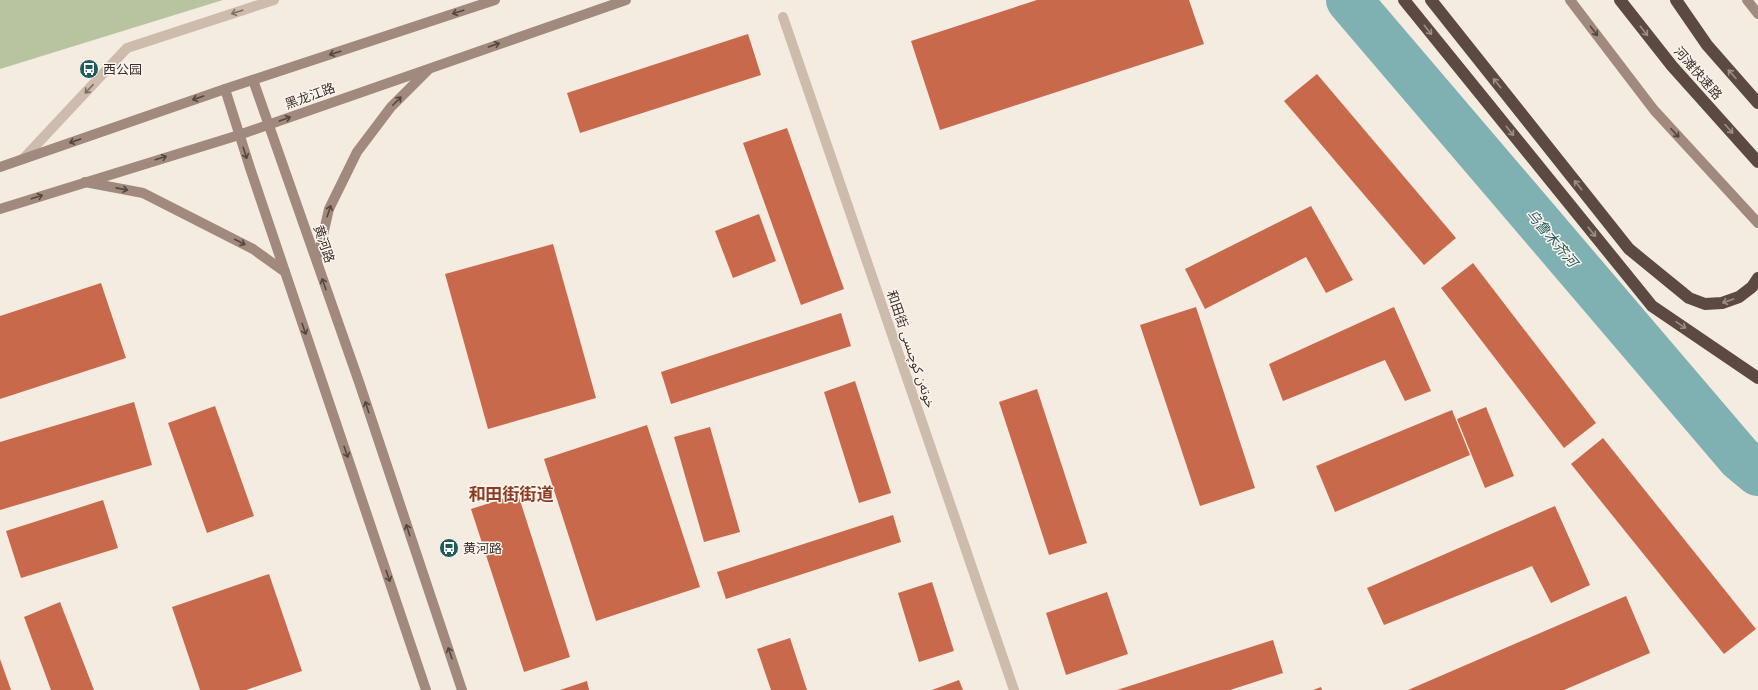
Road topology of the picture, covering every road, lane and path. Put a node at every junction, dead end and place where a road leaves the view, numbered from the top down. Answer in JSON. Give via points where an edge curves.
{"nodes":[{"id":1,"x":274,"y":0,"type":"edge"},
{"id":2,"x":495,"y":0,"type":"edge"},
{"id":3,"x":626,"y":0,"type":"edge"},
{"id":4,"x":1404,"y":0,"type":"edge"},
{"id":5,"x":1431,"y":0,"type":"edge"},
{"id":6,"x":1570,"y":0,"type":"edge"},
{"id":7,"x":1620,"y":0,"type":"edge"},
{"id":8,"x":1676,"y":0,"type":"edge"},
{"id":9,"x":1746,"y":0,"type":"edge"},
{"id":10,"x":1758,"y":14,"type":"edge"},
{"id":11,"x":783,"y":17,"type":"dead end"},
{"id":12,"x":431,"y":67,"type":"junction"},
{"id":13,"x":253,"y":80,"type":"junction"},
{"id":14,"x":225,"y":89,"type":"junction"},
{"id":15,"x":1758,"y":103,"type":"edge"},
{"id":16,"x":269,"y":124,"type":"junction"},
{"id":17,"x":239,"y":135,"type":"junction"},
{"id":18,"x":23,"y":159,"type":"junction"},
{"id":19,"x":1758,"y":162,"type":"edge"},
{"id":20,"x":0,"y":167,"type":"edge"},
{"id":21,"x":83,"y":182,"type":"junction"},
{"id":22,"x":0,"y":209,"type":"edge"},
{"id":23,"x":1758,"y":222,"type":"edge"},
{"id":24,"x":317,"y":262,"type":"junction"},
{"id":25,"x":285,"y":272,"type":"junction"},
{"id":26,"x":1758,"y":278,"type":"edge"},
{"id":27,"x":1758,"y":378,"type":"edge"},
{"id":28,"x":426,"y":690,"type":"edge"},
{"id":29,"x":462,"y":690,"type":"edge"},
{"id":30,"x":1014,"y":690,"type":"edge"}],
"edges":[{"from":1,"to":18,"type":"street","one_way":true,"via":[[127,48]]},
{"from":2,"to":13,"type":"main road","one_way":true},
{"from":12,"to":3,"type":"main road","name":"黑龙江路","one_way":true},
{"from":4,"to":27,"type":"highway","one_way":true,"via":[[1652,306]]},
{"from":26,"to":5,"type":"highway","one_way":true,"via":[[1752,287],[1739,297],[1722,303],[1705,304],[1689,298],[1629,249]]},
{"from":6,"to":23,"type":"main road","one_way":true,"via":[[1654,110]]},
{"from":7,"to":19,"type":"highway","name":"河滩快速路","one_way":true,"via":[[1672,66]]},
{"from":15,"to":8,"type":"highway","name":"河滩快速路","one_way":true,"via":[[1707,46]]},
{"from":9,"to":10,"type":"main road"},
{"from":11,"to":30,"type":"street","name":"和田街 خوتەن كوچىسى"},
{"from":16,"to":12,"type":"main road","name":"黑龙江路","one_way":true},
{"from":24,"to":12,"type":"main road","one_way":true,"via":[[329,209],[357,152],[391,107]]},
{"from":13,"to":14,"type":"main road"},
{"from":13,"to":16,"type":"main road","name":"黄河路"},
{"from":14,"to":17,"type":"main road"},
{"from":14,"to":18,"type":"main road","one_way":true},
{"from":16,"to":17,"type":"main road","name":"黑龙江路"},
{"from":16,"to":24,"type":"main road","name":"黄河路"},
{"from":21,"to":17,"type":"main road","name":"黑龙江路","one_way":true},
{"from":17,"to":25,"type":"main road","one_way":true},
{"from":18,"to":20,"type":"main road"},
{"from":22,"to":21,"type":"main road","name":"黑龙江路","one_way":true},
{"from":21,"to":25,"type":"main road","one_way":true,"via":[[143,193],[253,249]]},
{"from":29,"to":24,"type":"main road","name":"黄河路","one_way":true},
{"from":25,"to":28,"type":"main road","one_way":true}]}
